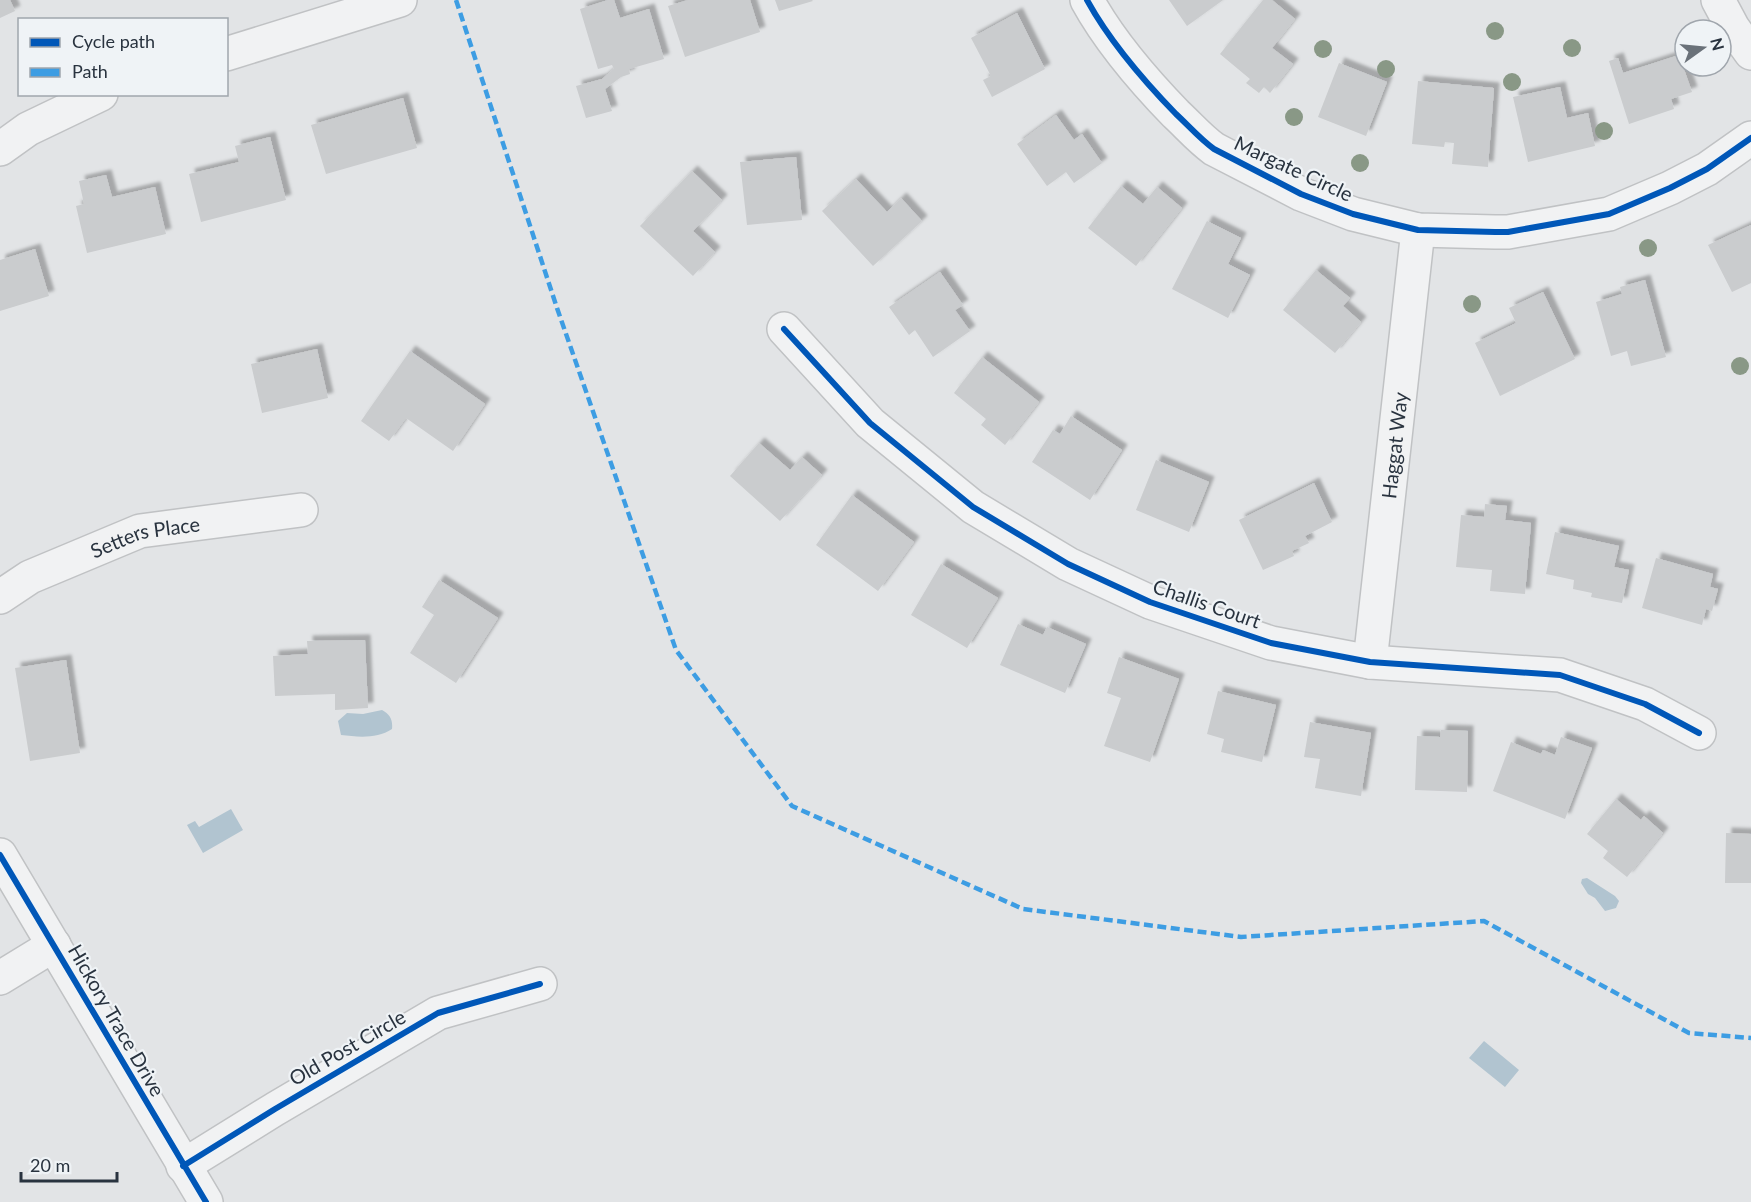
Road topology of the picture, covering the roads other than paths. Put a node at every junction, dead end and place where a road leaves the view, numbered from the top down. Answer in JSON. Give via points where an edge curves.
{"nodes":[{"id":1,"x":400,"y":0,"type":"edge"},
{"id":2,"x":1087,"y":0,"type":"edge"},
{"id":3,"x":1718,"y":0,"type":"edge"},
{"id":4,"x":228,"y":53,"type":"edge"},
{"id":5,"x":1751,"y":53,"type":"edge"},
{"id":6,"x":97,"y":96,"type":"edge"},
{"id":7,"x":1751,"y":138,"type":"edge"},
{"id":8,"x":0,"y":149,"type":"edge"},
{"id":9,"x":1418,"y":230,"type":"junction"},
{"id":10,"x":784,"y":329,"type":"dead end"},
{"id":11,"x":302,"y":510,"type":"dead end"},
{"id":12,"x":0,"y":597,"type":"edge"},
{"id":13,"x":1370,"y":662,"type":"junction"},
{"id":14,"x":1699,"y":734,"type":"dead end"},
{"id":15,"x":0,"y":855,"type":"edge"},
{"id":16,"x":54,"y":945,"type":"junction"},
{"id":17,"x":0,"y":978,"type":"edge"},
{"id":18,"x":540,"y":984,"type":"dead end"},
{"id":19,"x":183,"y":1166,"type":"junction"},
{"id":20,"x":206,"y":1202,"type":"edge"}],
"edges":[{"from":1,"to":4,"type":"street"},
{"from":2,"to":9,"type":"street","name":"Margate Circle","via":[[1100,24],[1150,86],[1214,149],[1301,194],[1353,214]]},
{"from":3,"to":5,"type":"street"},
{"from":6,"to":8,"type":"street","via":[[28,129]]},
{"from":7,"to":9,"type":"street","name":"Margate Circle","via":[[1707,169],[1609,214],[1508,232]]},
{"from":9,"to":13,"type":"street","name":"Haggat Way"},
{"from":10,"to":13,"type":"street","name":"Challis Court","via":[[870,423],[973,507],[1068,564],[1150,602],[1271,643]]},
{"from":11,"to":12,"type":"street","name":"Setters Place","via":[[140,531],[30,577]]},
{"from":13,"to":14,"type":"street","name":"Challis Court","via":[[1560,675],[1645,704]]},
{"from":15,"to":16,"type":"street","name":"Hickory Trace Drive"},
{"from":16,"to":17,"type":"street"},
{"from":16,"to":19,"type":"street","name":"Hickory Trace Drive"},
{"from":18,"to":19,"type":"street","name":"Old Post Circle","via":[[438,1013]]},
{"from":19,"to":20,"type":"street","name":"Hickory Trace Drive"}]}
